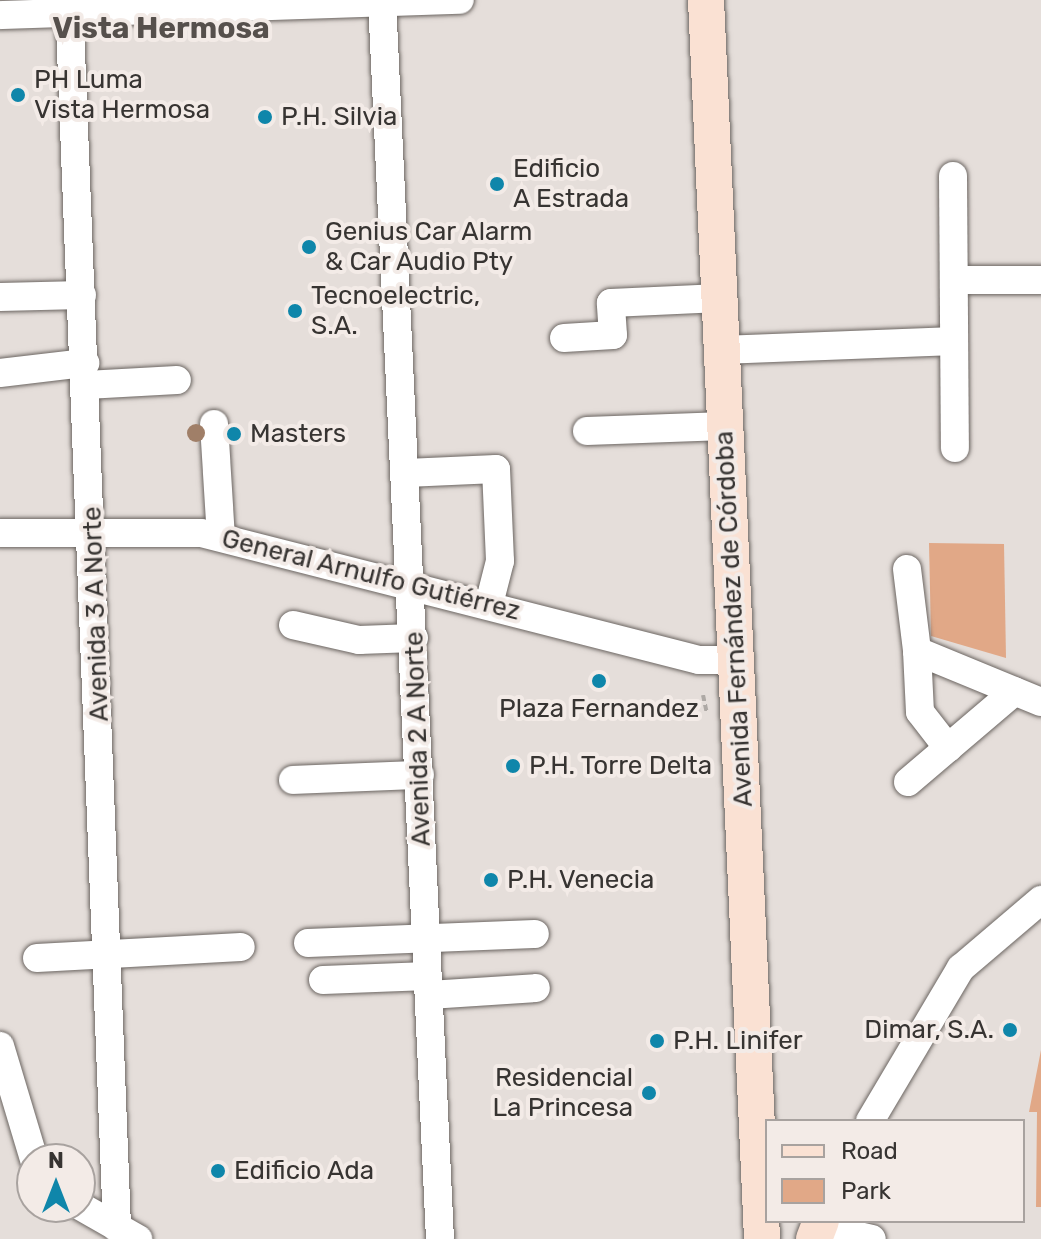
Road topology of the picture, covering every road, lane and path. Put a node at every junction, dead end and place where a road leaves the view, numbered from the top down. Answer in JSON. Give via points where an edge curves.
{"nodes":[{"id":1,"x":460,"y":0,"type":"edge"},
{"id":2,"x":706,"y":0,"type":"edge"},
{"id":3,"x":382,"y":2,"type":"edge"},
{"id":4,"x":69,"y":6,"type":"edge"},
{"id":5,"x":0,"y":15,"type":"edge"},
{"id":6,"x":953,"y":176,"type":"dead end"},
{"id":7,"x":954,"y":280,"type":"junction"},
{"id":8,"x":1041,"y":280,"type":"edge"},
{"id":9,"x":82,"y":295,"type":"junction"},
{"id":10,"x":0,"y":297,"type":"edge"},
{"id":11,"x":720,"y":298,"type":"junction"},
{"id":12,"x":564,"y":338,"type":"dead end"},
{"id":13,"x":954,"y":341,"type":"junction"},
{"id":14,"x":722,"y":350,"type":"junction"},
{"id":15,"x":0,"y":373,"type":"edge"},
{"id":16,"x":86,"y":374,"type":"junction"},
{"id":17,"x":177,"y":380,"type":"dead end"},
{"id":18,"x":214,"y":424,"type":"dead end"},
{"id":19,"x":725,"y":426,"type":"junction"},
{"id":20,"x":587,"y":431,"type":"dead end"},
{"id":21,"x":955,"y":448,"type":"dead end"},
{"id":22,"x":406,"y":473,"type":"junction"},
{"id":23,"x":93,"y":531,"type":"junction"},
{"id":24,"x":0,"y":533,"type":"edge"},
{"id":25,"x":221,"y":537,"type":"junction"},
{"id":26,"x":907,"y":569,"type":"dead end"},
{"id":27,"x":411,"y":582,"type":"junction"},
{"id":28,"x":489,"y":604,"type":"junction"},
{"id":29,"x":293,"y":625,"type":"dead end"},
{"id":30,"x":414,"y":638,"type":"junction"},
{"id":31,"x":917,"y":651,"type":"junction"},
{"id":32,"x":736,"y":660,"type":"junction"},
{"id":33,"x":1015,"y":691,"type":"junction"},
{"id":34,"x":1041,"y":702,"type":"edge"},
{"id":35,"x":948,"y":748,"type":"junction"},
{"id":36,"x":420,"y":775,"type":"junction"},
{"id":37,"x":293,"y":780,"type":"dead end"},
{"id":38,"x":908,"y":782,"type":"dead end"},
{"id":39,"x":1041,"y":900,"type":"edge"},
{"id":40,"x":535,"y":934,"type":"dead end"},
{"id":41,"x":426,"y":939,"type":"junction"},
{"id":42,"x":308,"y":943,"type":"dead end"},
{"id":43,"x":241,"y":947,"type":"dead end"},
{"id":44,"x":109,"y":954,"type":"junction"},
{"id":45,"x":37,"y":958,"type":"dead end"},
{"id":46,"x":323,"y":980,"type":"dead end"},
{"id":47,"x":428,"y":985,"type":"junction"},
{"id":48,"x":536,"y":988,"type":"dead end"},
{"id":49,"x":0,"y":1046,"type":"edge"},
{"id":50,"x":871,"y":1119,"type":"edge"},
{"id":51,"x":29,"y":1143,"type":"edge"},
{"id":52,"x":763,"y":1188,"type":"edge"},
{"id":53,"x":96,"y":1215,"type":"edge"},
{"id":54,"x":818,"y":1229,"type":"edge"},
{"id":55,"x":128,"y":1233,"type":"edge"},
{"id":56,"x":440,"y":1239,"type":"edge"},
{"id":57,"x":762,"y":1239,"type":"edge"},
{"id":58,"x":872,"y":1239,"type":"edge"}],
"edges":[{"from":1,"to":3,"type":"street"},
{"from":2,"to":11,"type":"main road","name":"Avenida Fernández de Córdoba"},
{"from":3,"to":4,"type":"street"},
{"from":3,"to":22,"type":"street","name":"Avenida 2 A Norte"},
{"from":4,"to":5,"type":"street"},
{"from":4,"to":9,"type":"street","name":"Avenida 3 A Norte"},
{"from":6,"to":7,"type":"street"},
{"from":7,"to":8,"type":"street"},
{"from":7,"to":13,"type":"street"},
{"from":9,"to":10,"type":"street"},
{"from":9,"to":16,"type":"street","name":"Avenida 3 A Norte"},
{"from":11,"to":12,"type":"street","via":[[611,303],[613,335]]},
{"from":11,"to":14,"type":"main road","name":"Avenida Fernández de Córdoba"},
{"from":13,"to":14,"type":"street"},
{"from":13,"to":21,"type":"street"},
{"from":14,"to":19,"type":"main road","name":"Avenida Fernández de Córdoba"},
{"from":15,"to":16,"type":"street"},
{"from":16,"to":17,"type":"street"},
{"from":16,"to":23,"type":"street","name":"Avenida 3 A Norte"},
{"from":18,"to":25,"type":"street"},
{"from":19,"to":20,"type":"street"},
{"from":19,"to":32,"type":"main road","name":"Avenida Fernández de Córdoba"},
{"from":22,"to":27,"type":"street","name":"Avenida 2 A Norte"},
{"from":22,"to":28,"type":"street","via":[[496,469],[500,561]]},
{"from":23,"to":24,"type":"street","name":"General Arnulfo Gutiérrez"},
{"from":23,"to":25,"type":"street","name":"General Arnulfo Gutiérrez"},
{"from":23,"to":44,"type":"street","name":"Avenida 3 A Norte"},
{"from":25,"to":27,"type":"street","name":"General Arnulfo Gutiérrez"},
{"from":26,"to":31,"type":"street"},
{"from":27,"to":28,"type":"street","name":"General Arnulfo Gutiérrez"},
{"from":27,"to":30,"type":"street","name":"Avenida 2 A Norte"},
{"from":28,"to":32,"type":"street","name":"General Arnulfo Gutiérrez","via":[[699,660]]},
{"from":29,"to":30,"type":"street","via":[[359,640]]},
{"from":30,"to":36,"type":"street","name":"Avenida 2 A Norte"},
{"from":31,"to":33,"type":"street"},
{"from":31,"to":35,"type":"street","via":[[920,712]]},
{"from":32,"to":52,"type":"main road","name":"Avenida Fernández de Córdoba"},
{"from":33,"to":34,"type":"street"},
{"from":33,"to":35,"type":"street"},
{"from":35,"to":38,"type":"street"},
{"from":36,"to":37,"type":"street"},
{"from":36,"to":41,"type":"street","name":"Avenida 2 A Norte"},
{"from":39,"to":50,"type":"street","via":[[961,968]]},
{"from":40,"to":41,"type":"street"},
{"from":41,"to":42,"type":"street"},
{"from":41,"to":47,"type":"street","name":"Avenida 2 A Norte"},
{"from":43,"to":44,"type":"street"},
{"from":44,"to":45,"type":"street"},
{"from":44,"to":55,"type":"street","name":"Avenida 3 A Norte"},
{"from":46,"to":47,"type":"street"},
{"from":47,"to":48,"type":"street"},
{"from":47,"to":56,"type":"street","name":"Avenida 2 A Norte"},
{"from":49,"to":51,"type":"street"},
{"from":52,"to":57,"type":"main road","name":"Avenida Fernández de Córdoba"},
{"from":53,"to":55,"type":"street"},
{"from":54,"to":58,"type":"street"}]}
